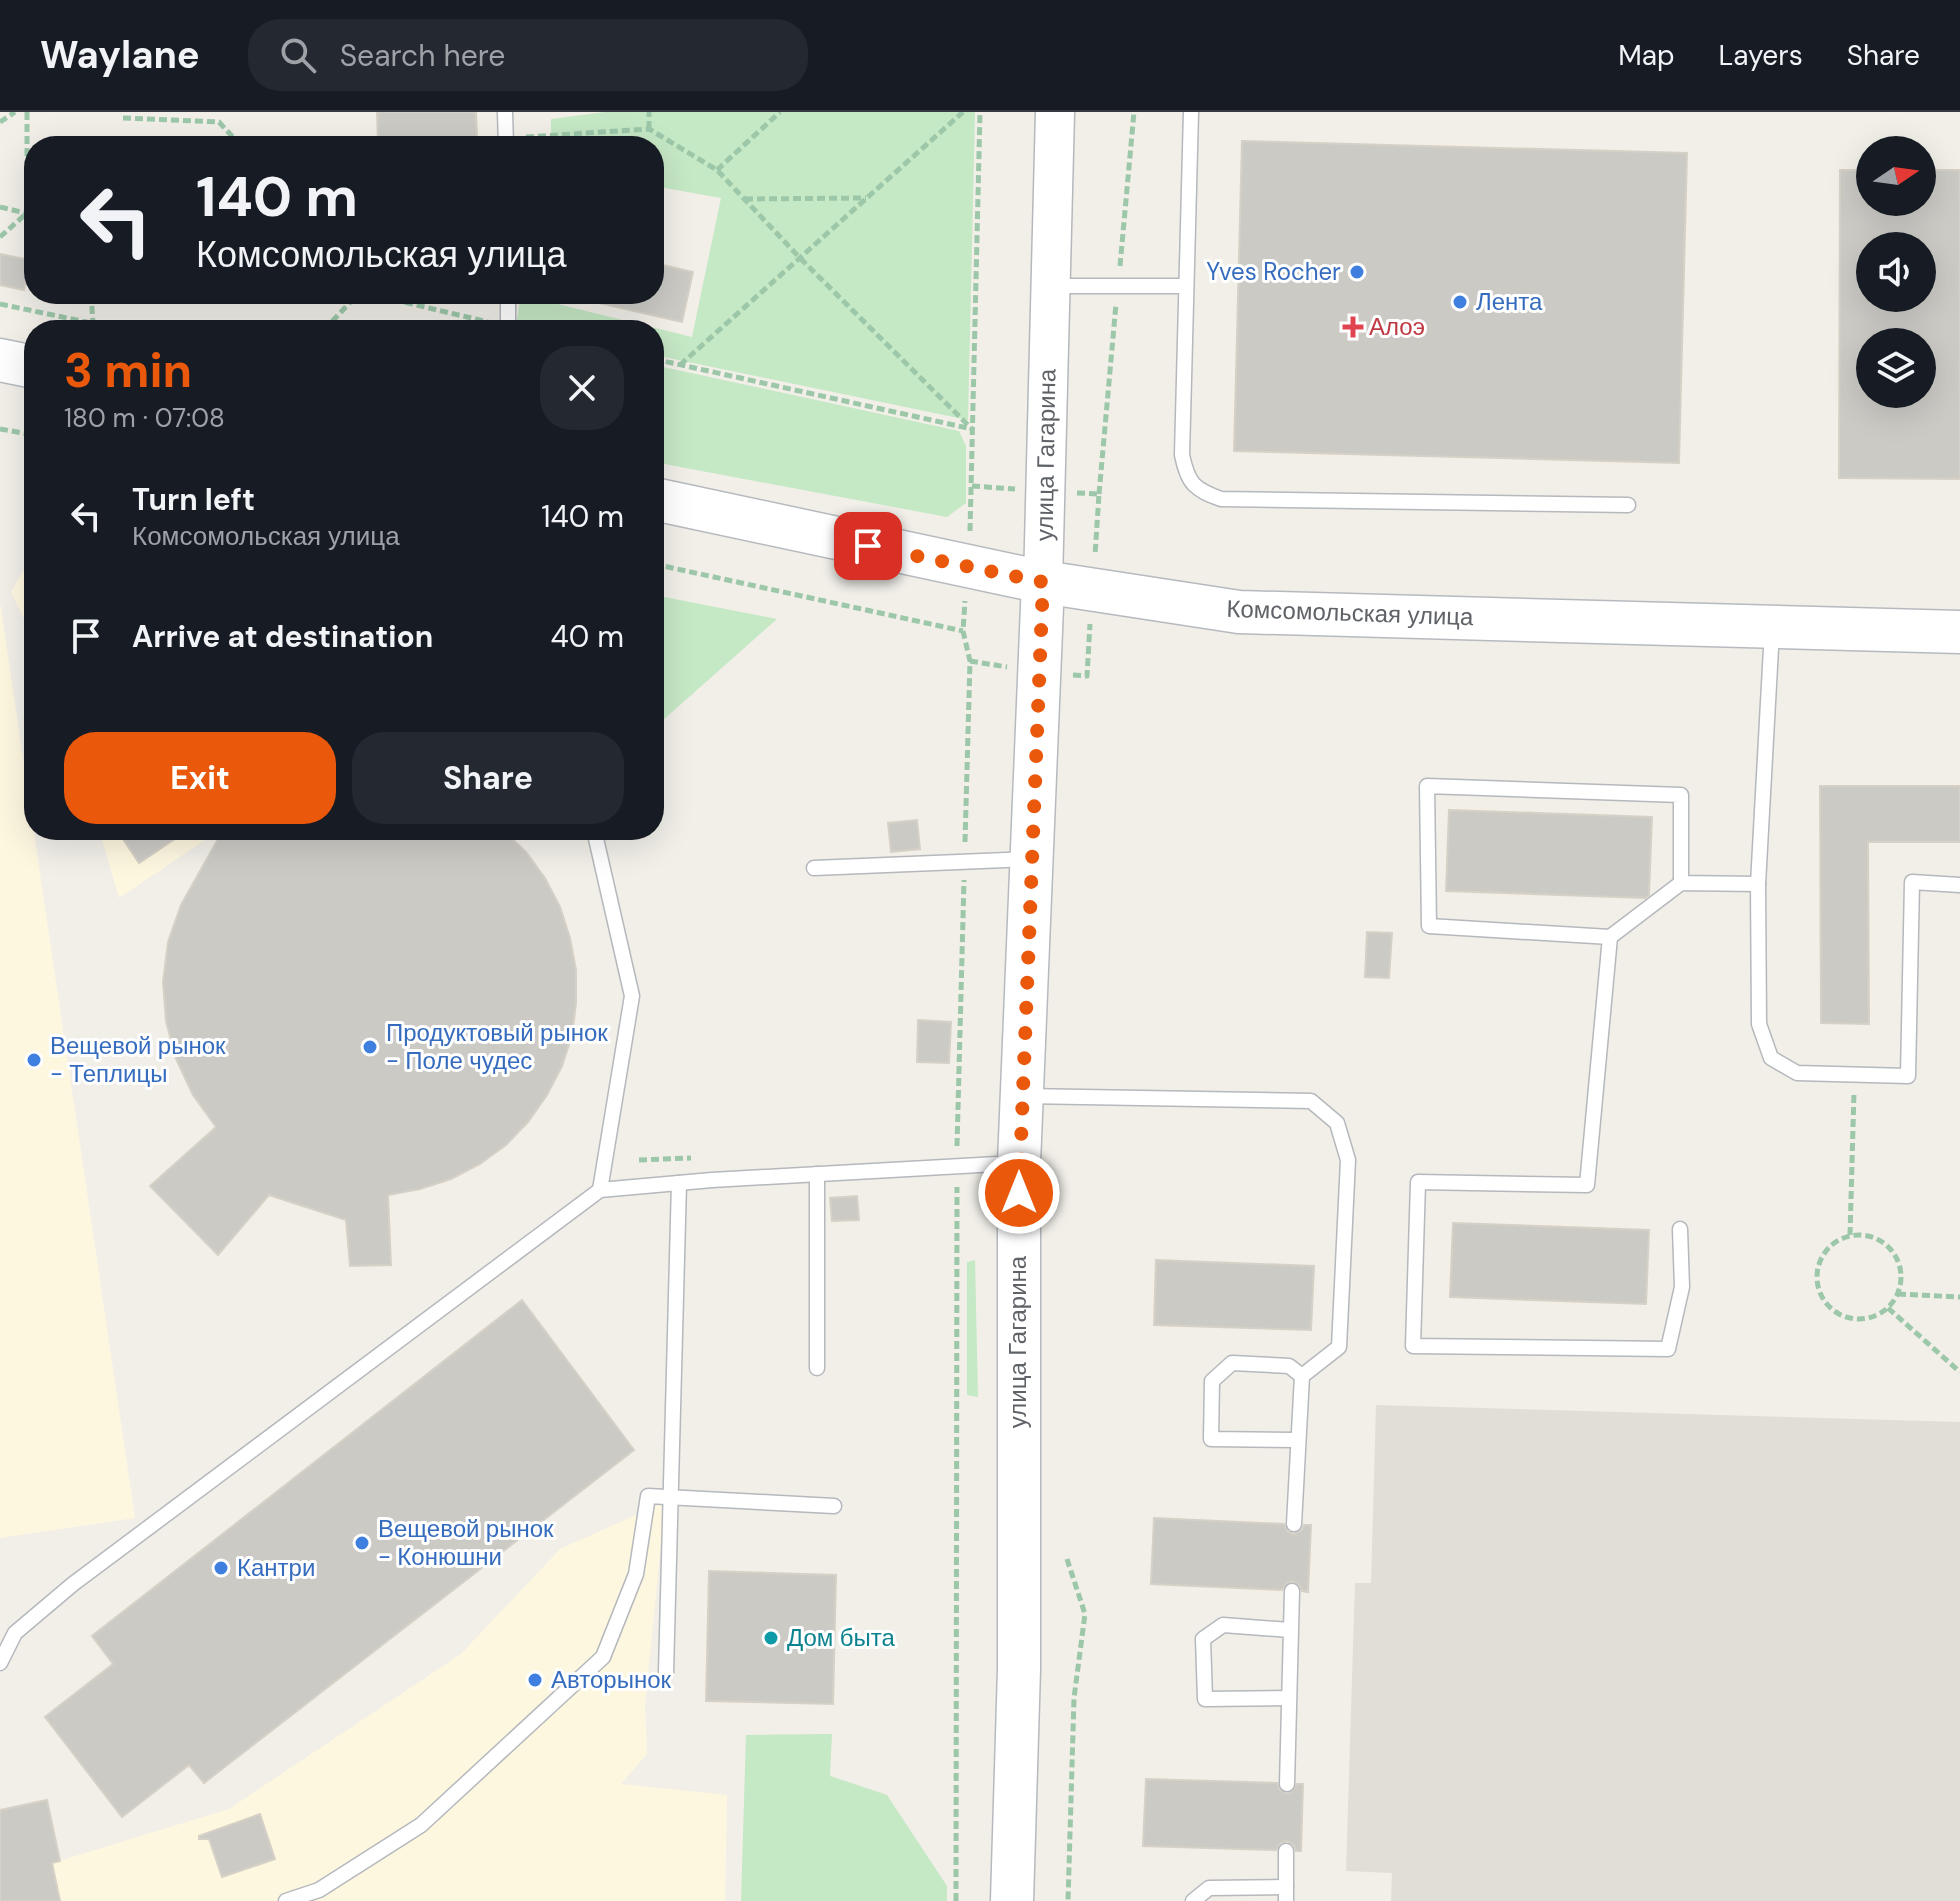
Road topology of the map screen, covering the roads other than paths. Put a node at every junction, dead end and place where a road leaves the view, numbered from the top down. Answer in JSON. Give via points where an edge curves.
{"nodes":[{"id":1,"x":505,"y":112,"type":"edge"},
{"id":2,"x":1055,"y":112,"type":"edge"},
{"id":3,"x":1191,"y":112,"type":"edge"},
{"id":4,"x":506,"y":136,"type":"edge"},
{"id":5,"x":1051,"y":286,"type":"junction"},
{"id":6,"x":1186,"y":286,"type":"junction"},
{"id":7,"x":0,"y":360,"type":"edge"},
{"id":8,"x":24,"y":365,"type":"edge"},
{"id":9,"x":664,"y":501,"type":"edge"},
{"id":10,"x":1628,"y":505,"type":"dead end"},
{"id":11,"x":1043,"y":582,"type":"junction"},
{"id":12,"x":1772,"y":625,"type":"junction"},
{"id":13,"x":1960,"y":632,"type":"edge"},
{"id":14,"x":596,"y":840,"type":"edge"},
{"id":15,"x":1033,"y":859,"type":"junction"},
{"id":16,"x":814,"y":868,"type":"dead end"},
{"id":17,"x":1681,"y":883,"type":"junction"},
{"id":18,"x":1758,"y":884,"type":"junction"},
{"id":19,"x":1960,"y":885,"type":"edge"},
{"id":20,"x":1610,"y":937,"type":"junction"},
{"id":21,"x":1022,"y":1096,"type":"junction"},
{"id":22,"x":1019,"y":1163,"type":"junction"},
{"id":23,"x":817,"y":1174,"type":"junction"},
{"id":24,"x":679,"y":1183,"type":"junction"},
{"id":25,"x":600,"y":1190,"type":"junction"},
{"id":26,"x":1680,"y":1229,"type":"dead end"},
{"id":27,"x":817,"y":1368,"type":"dead end"},
{"id":28,"x":1302,"y":1376,"type":"junction"},
{"id":29,"x":1297,"y":1440,"type":"junction"},
{"id":30,"x":671,"y":1496,"type":"junction"},
{"id":31,"x":834,"y":1506,"type":"dead end"},
{"id":32,"x":1294,"y":1524,"type":"dead end"},
{"id":33,"x":1292,"y":1591,"type":"dead end"},
{"id":34,"x":1290,"y":1630,"type":"junction"},
{"id":35,"x":0,"y":1663,"type":"edge"},
{"id":36,"x":666,"y":1672,"type":"dead end"},
{"id":37,"x":1288,"y":1698,"type":"junction"},
{"id":38,"x":1287,"y":1784,"type":"dead end"},
{"id":39,"x":1286,"y":1851,"type":"dead end"},
{"id":40,"x":1286,"y":1894,"type":"edge"},
{"id":41,"x":286,"y":1901,"type":"edge"},
{"id":42,"x":1012,"y":1901,"type":"edge"},
{"id":43,"x":1193,"y":1901,"type":"edge"}],
"edges":[{"from":1,"to":4,"type":"lane"},
{"from":2,"to":5,"type":"street","name":"улица Гагарина"},
{"from":3,"to":6,"type":"lane"},
{"from":5,"to":6,"type":"lane"},
{"from":5,"to":11,"type":"street","name":"улица Гагарина"},
{"from":6,"to":10,"type":"lane","via":[[1182,455],[1187,477],[1200,492],[1221,499]]},
{"from":7,"to":8,"type":"main road"},
{"from":9,"to":11,"type":"main road","name":"Комсомольская улица"},
{"from":11,"to":12,"type":"main road","name":"Комсомольская улица","via":[[1239,612]]},
{"from":11,"to":15,"type":"main road","name":"улица Гагарина"},
{"from":12,"to":13,"type":"main road","name":"Комсомольская улица"},
{"from":12,"to":18,"type":"lane"},
{"from":14,"to":25,"type":"lane","via":[[632,996]]},
{"from":15,"to":16,"type":"lane"},
{"from":15,"to":21,"type":"main road","name":"улица Гагарина"},
{"from":17,"to":18,"type":"lane"},
{"from":17,"to":20,"type":"lane"},
{"from":17,"to":20,"type":"lane","via":[[1681,795],[1427,786],[1429,926]]},
{"from":18,"to":19,"type":"lane","via":[[1759,1024],[1771,1058],[1797,1073],[1855,1076],[1908,1076],[1912,882]]},
{"from":20,"to":26,"type":"lane","via":[[1587,1185],[1418,1182],[1413,1346],[1668,1349],[1682,1287]]},
{"from":21,"to":22,"type":"main road","name":"улица Гагарина"},
{"from":21,"to":28,"type":"lane","via":[[1311,1101],[1337,1123],[1348,1160],[1339,1347]]},
{"from":22,"to":23,"type":"lane"},
{"from":22,"to":42,"type":"main road","name":"улица Гагарина","via":[[1019,1669]]},
{"from":23,"to":24,"type":"lane"},
{"from":23,"to":27,"type":"lane"},
{"from":24,"to":25,"type":"lane"},
{"from":24,"to":30,"type":"lane"},
{"from":25,"to":35,"type":"lane","via":[[73,1584],[15,1633]]},
{"from":28,"to":29,"type":"lane"},
{"from":28,"to":29,"type":"lane","via":[[1289,1366],[1232,1363],[1212,1381],[1211,1439]]},
{"from":29,"to":32,"type":"lane"},
{"from":30,"to":31,"type":"lane"},
{"from":30,"to":36,"type":"lane"},
{"from":30,"to":41,"type":"lane","via":[[648,1496],[636,1574],[603,1657],[421,1825],[319,1890]]},
{"from":33,"to":34,"type":"lane"},
{"from":34,"to":37,"type":"lane"},
{"from":34,"to":37,"type":"lane","via":[[1223,1625],[1203,1639],[1205,1699]]},
{"from":37,"to":38,"type":"lane"},
{"from":39,"to":40,"type":"lane"},
{"from":40,"to":43,"type":"lane","via":[[1209,1888]]}]}
